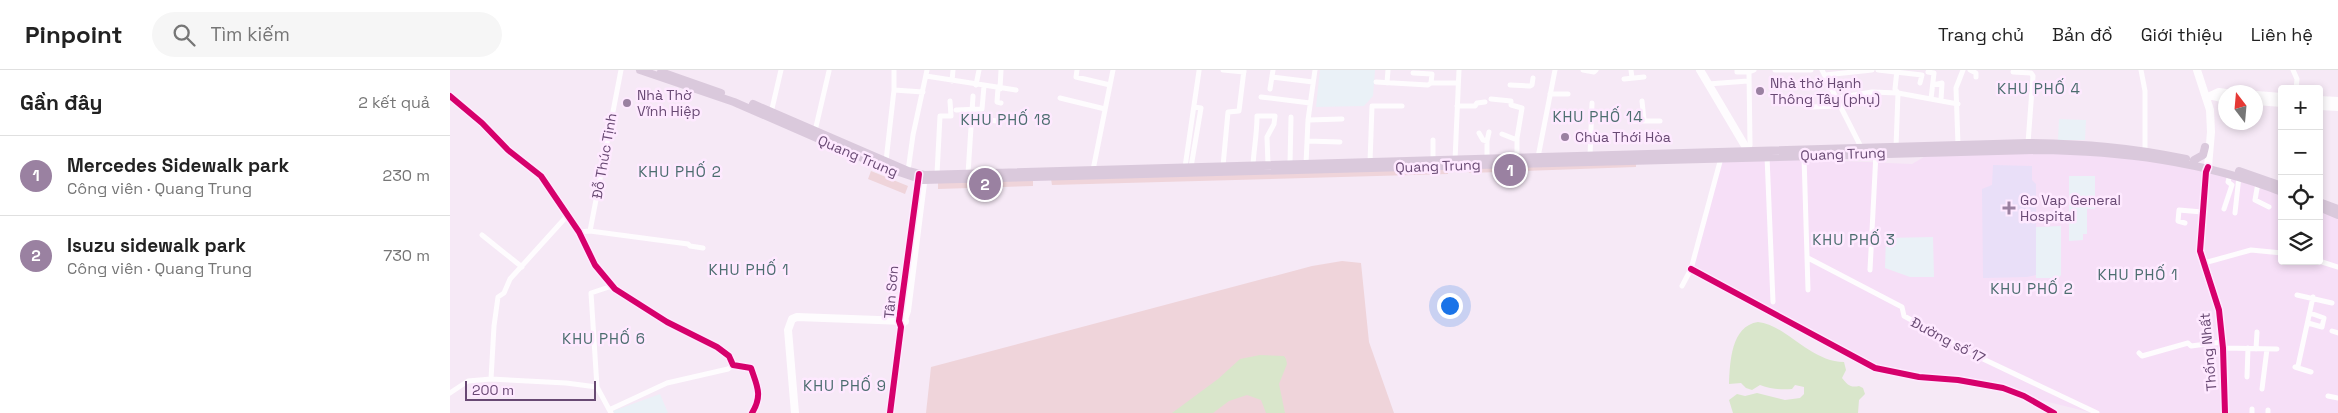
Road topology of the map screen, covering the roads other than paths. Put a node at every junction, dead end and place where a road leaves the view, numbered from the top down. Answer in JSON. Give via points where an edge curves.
{"nodes":[{"id":1,"x":621,"y":70,"type":"edge"},
{"id":2,"x":640,"y":70,"type":"edge"},
{"id":3,"x":655,"y":70,"type":"edge"},
{"id":4,"x":781,"y":70,"type":"edge"},
{"id":5,"x":894,"y":70,"type":"edge"},
{"id":6,"x":953,"y":70,"type":"edge"},
{"id":7,"x":978,"y":70,"type":"edge"},
{"id":8,"x":1001,"y":70,"type":"edge"},
{"id":9,"x":1077,"y":70,"type":"edge"},
{"id":10,"x":1113,"y":70,"type":"edge"},
{"id":11,"x":1223,"y":70,"type":"edge"},
{"id":12,"x":1272,"y":70,"type":"edge"},
{"id":13,"x":1315,"y":70,"type":"edge"},
{"id":14,"x":1388,"y":70,"type":"edge"},
{"id":15,"x":1459,"y":70,"type":"edge"},
{"id":16,"x":1554,"y":70,"type":"edge"},
{"id":17,"x":1583,"y":70,"type":"edge"},
{"id":18,"x":1596,"y":70,"type":"edge"},
{"id":19,"x":1631,"y":70,"type":"edge"},
{"id":20,"x":1700,"y":70,"type":"edge"},
{"id":21,"x":1737,"y":70,"type":"edge"},
{"id":22,"x":1775,"y":70,"type":"edge"},
{"id":23,"x":1811,"y":70,"type":"edge"},
{"id":24,"x":1815,"y":70,"type":"edge"},
{"id":25,"x":1872,"y":70,"type":"edge"},
{"id":26,"x":1878,"y":70,"type":"edge"},
{"id":27,"x":1897,"y":70,"type":"edge"},
{"id":28,"x":1963,"y":70,"type":"edge"},
{"id":29,"x":1970,"y":70,"type":"edge"},
{"id":30,"x":2141,"y":70,"type":"edge"},
{"id":31,"x":2197,"y":70,"type":"edge"},
{"id":32,"x":2293,"y":70,"type":"edge"},
{"id":33,"x":830,"y":71,"type":"edge"},
{"id":34,"x":1199,"y":71,"type":"dead end"},
{"id":35,"x":1244,"y":71,"type":"edge"},
{"id":36,"x":1751,"y":71,"type":"edge"},
{"id":37,"x":1823,"y":72,"type":"edge"},
{"id":38,"x":1928,"y":72,"type":"dead end"},
{"id":39,"x":2013,"y":72,"type":"dead end"},
{"id":40,"x":926,"y":73,"type":"edge"},
{"id":41,"x":1413,"y":73,"type":"dead end"},
{"id":42,"x":1272,"y":77,"type":"junction"},
{"id":43,"x":1644,"y":77,"type":"dead end"},
{"id":44,"x":1976,"y":77,"type":"dead end"},
{"id":45,"x":1533,"y":78,"type":"dead end"},
{"id":46,"x":1632,"y":78,"type":"junction"},
{"id":47,"x":1624,"y":79,"type":"dead end"},
{"id":48,"x":952,"y":80,"type":"junction"},
{"id":49,"x":1748,"y":81,"type":"junction"},
{"id":50,"x":1313,"y":82,"type":"junction"},
{"id":51,"x":1376,"y":82,"type":"dead end"},
{"id":52,"x":1387,"y":83,"type":"junction"},
{"id":53,"x":1431,"y":83,"type":"junction"},
{"id":54,"x":1458,"y":83,"type":"junction"},
{"id":55,"x":1920,"y":83,"type":"dead end"},
{"id":56,"x":1708,"y":84,"type":"junction"},
{"id":57,"x":976,"y":85,"type":"junction"},
{"id":58,"x":1110,"y":85,"type":"junction"},
{"id":59,"x":1510,"y":85,"type":"dead end"},
{"id":60,"x":1933,"y":85,"type":"junction"},
{"id":61,"x":2296,"y":85,"type":"edge"},
{"id":62,"x":984,"y":86,"type":"junction"},
{"id":63,"x":999,"y":88,"type":"junction"},
{"id":64,"x":1270,"y":89,"type":"dead end"},
{"id":65,"x":894,"y":90,"type":"junction"},
{"id":66,"x":1016,"y":90,"type":"dead end"},
{"id":67,"x":923,"y":92,"type":"junction"},
{"id":68,"x":2218,"y":92,"type":"edge"},
{"id":69,"x":1898,"y":93,"type":"junction"},
{"id":70,"x":1550,"y":94,"type":"junction"},
{"id":71,"x":1568,"y":94,"type":"dead end"},
{"id":72,"x":450,"y":96,"type":"edge"},
{"id":73,"x":973,"y":96,"type":"dead end"},
{"id":74,"x":2263,"y":96,"type":"edge"},
{"id":75,"x":1261,"y":97,"type":"dead end"},
{"id":76,"x":2209,"y":97,"type":"junction"},
{"id":77,"x":2278,"y":97,"type":"edge"},
{"id":78,"x":1060,"y":98,"type":"dead end"},
{"id":79,"x":1836,"y":98,"type":"junction"},
{"id":80,"x":2218,"y":98,"type":"edge"},
{"id":81,"x":1491,"y":99,"type":"dead end"},
{"id":82,"x":1931,"y":99,"type":"junction"},
{"id":83,"x":950,"y":100,"type":"dead end"},
{"id":84,"x":1940,"y":100,"type":"junction"},
{"id":85,"x":2323,"y":100,"type":"edge"},
{"id":86,"x":2338,"y":101,"type":"edge"},
{"id":87,"x":1485,"y":102,"type":"dead end"},
{"id":88,"x":1642,"y":102,"type":"dead end"},
{"id":89,"x":2263,"y":102,"type":"edge"},
{"id":90,"x":1001,"y":103,"type":"dead end"},
{"id":91,"x":1310,"y":103,"type":"junction"},
{"id":92,"x":1592,"y":103,"type":"dead end"},
{"id":93,"x":2278,"y":103,"type":"edge"},
{"id":94,"x":1958,"y":104,"type":"junction"},
{"id":95,"x":750,"y":106,"type":"junction"},
{"id":96,"x":1402,"y":106,"type":"dead end"},
{"id":97,"x":1457,"y":106,"type":"junction"},
{"id":98,"x":1840,"y":106,"type":"junction"},
{"id":99,"x":2323,"y":106,"type":"edge"},
{"id":100,"x":1810,"y":107,"type":"dead end"},
{"id":101,"x":2338,"y":107,"type":"edge"},
{"id":102,"x":1105,"y":109,"type":"junction"},
{"id":103,"x":956,"y":110,"type":"dead end"},
{"id":104,"x":974,"y":110,"type":"junction"},
{"id":105,"x":770,"y":114,"type":"junction"},
{"id":106,"x":1291,"y":117,"type":"dead end"},
{"id":107,"x":973,"y":118,"type":"junction"},
{"id":108,"x":1342,"y":119,"type":"dead end"},
{"id":109,"x":997,"y":120,"type":"dead end"},
{"id":110,"x":1308,"y":120,"type":"junction"},
{"id":111,"x":1644,"y":120,"type":"junction"},
{"id":112,"x":1630,"y":121,"type":"dead end"},
{"id":113,"x":1660,"y":121,"type":"dead end"},
{"id":114,"x":2210,"y":129,"type":"junction"},
{"id":115,"x":815,"y":131,"type":"junction"},
{"id":116,"x":1489,"y":132,"type":"dead end"},
{"id":117,"x":1479,"y":133,"type":"dead end"},
{"id":118,"x":1502,"y":134,"type":"dead end"},
{"id":119,"x":1433,"y":140,"type":"dead end"},
{"id":120,"x":1517,"y":140,"type":"junction"},
{"id":121,"x":1487,"y":141,"type":"junction"},
{"id":122,"x":1307,"y":142,"type":"junction"},
{"id":123,"x":1340,"y":142,"type":"dead end"},
{"id":124,"x":1958,"y":145,"type":"junction"},
{"id":125,"x":1861,"y":147,"type":"junction"},
{"id":126,"x":1896,"y":147,"type":"junction"},
{"id":127,"x":2028,"y":147,"type":"junction"},
{"id":128,"x":2066,"y":147,"type":"junction"},
{"id":129,"x":2206,"y":147,"type":"junction"},
{"id":130,"x":1911,"y":149,"type":"junction"},
{"id":131,"x":2145,"y":150,"type":"junction"},
{"id":132,"x":1876,"y":153,"type":"junction"},
{"id":133,"x":1749,"y":154,"type":"junction"},
{"id":134,"x":1590,"y":156,"type":"junction"},
{"id":135,"x":1768,"y":156,"type":"junction"},
{"id":136,"x":1804,"y":156,"type":"junction"},
{"id":137,"x":1642,"y":157,"type":"junction"},
{"id":138,"x":1721,"y":157,"type":"junction"},
{"id":139,"x":1487,"y":158,"type":"junction"},
{"id":140,"x":1517,"y":158,"type":"junction"},
{"id":141,"x":886,"y":160,"type":"junction"},
{"id":142,"x":1433,"y":160,"type":"junction"},
{"id":143,"x":1538,"y":160,"type":"junction"},
{"id":144,"x":2194,"y":160,"type":"junction"},
{"id":145,"x":1370,"y":162,"type":"junction"},
{"id":146,"x":1455,"y":162,"type":"junction"},
{"id":147,"x":1290,"y":164,"type":"junction"},
{"id":148,"x":1306,"y":164,"type":"junction"},
{"id":149,"x":1253,"y":165,"type":"junction"},
{"id":150,"x":1268,"y":165,"type":"junction"},
{"id":151,"x":1223,"y":166,"type":"junction"},
{"id":152,"x":2206,"y":166,"type":"junction"},
{"id":153,"x":1188,"y":167,"type":"junction"},
{"id":154,"x":908,"y":171,"type":"junction"},
{"id":155,"x":1093,"y":173,"type":"junction"},
{"id":156,"x":2230,"y":173,"type":"junction"},
{"id":157,"x":937,"y":174,"type":"junction"},
{"id":158,"x":968,"y":174,"type":"junction"},
{"id":159,"x":1042,"y":174,"type":"junction"},
{"id":160,"x":2239,"y":176,"type":"junction"},
{"id":161,"x":921,"y":177,"type":"junction"},
{"id":162,"x":2258,"y":183,"type":"junction"},
{"id":163,"x":2278,"y":184,"type":"edge"},
{"id":164,"x":2278,"y":190,"type":"edge"},
{"id":165,"x":2323,"y":203,"type":"edge"},
{"id":166,"x":2269,"y":207,"type":"dead end"},
{"id":167,"x":2224,"y":209,"type":"dead end"},
{"id":168,"x":2323,"y":209,"type":"edge"},
{"id":169,"x":2338,"y":209,"type":"edge"},
{"id":170,"x":2202,"y":212,"type":"junction"},
{"id":171,"x":2235,"y":213,"type":"dead end"},
{"id":172,"x":2338,"y":215,"type":"edge"},
{"id":173,"x":567,"y":216,"type":"junction"},
{"id":174,"x":2185,"y":223,"type":"dead end"},
{"id":175,"x":590,"y":231,"type":"junction"},
{"id":176,"x":579,"y":232,"type":"junction"},
{"id":177,"x":482,"y":235,"type":"dead end"},
{"id":178,"x":703,"y":248,"type":"dead end"},
{"id":179,"x":2278,"y":253,"type":"edge"},
{"id":180,"x":1808,"y":258,"type":"junction"},
{"id":181,"x":2323,"y":262,"type":"edge"},
{"id":182,"x":2204,"y":263,"type":"junction"},
{"id":183,"x":522,"y":267,"type":"junction"},
{"id":184,"x":2338,"y":267,"type":"edge"},
{"id":185,"x":1691,"y":269,"type":"junction"},
{"id":186,"x":1870,"y":270,"type":"dead end"},
{"id":187,"x":612,"y":286,"type":"junction"},
{"id":188,"x":1682,"y":286,"type":"dead end"},
{"id":189,"x":1808,"y":290,"type":"dead end"},
{"id":190,"x":2297,"y":295,"type":"dead end"},
{"id":191,"x":2314,"y":297,"type":"junction"},
{"id":192,"x":1773,"y":302,"type":"dead end"},
{"id":193,"x":2332,"y":303,"type":"dead end"},
{"id":194,"x":2310,"y":313,"type":"junction"},
{"id":195,"x":902,"y":323,"type":"junction"},
{"id":196,"x":2308,"y":323,"type":"junction"},
{"id":197,"x":2332,"y":331,"type":"dead end"},
{"id":198,"x":2258,"y":332,"type":"dead end"},
{"id":199,"x":2338,"y":333,"type":"edge"},
{"id":200,"x":2222,"y":345,"type":"junction"},
{"id":201,"x":2248,"y":348,"type":"junction"},
{"id":202,"x":2256,"y":349,"type":"junction"},
{"id":203,"x":2267,"y":349,"type":"junction"},
{"id":204,"x":2277,"y":349,"type":"dead end"},
{"id":205,"x":2139,"y":353,"type":"dead end"},
{"id":206,"x":733,"y":366,"type":"junction"},
{"id":207,"x":2311,"y":372,"type":"dead end"},
{"id":208,"x":2247,"y":377,"type":"dead end"},
{"id":209,"x":491,"y":379,"type":"junction"},
{"id":210,"x":597,"y":387,"type":"junction"},
{"id":211,"x":2262,"y":389,"type":"dead end"},
{"id":212,"x":450,"y":393,"type":"edge"},
{"id":213,"x":2328,"y":396,"type":"dead end"},
{"id":214,"x":2338,"y":398,"type":"edge"},
{"id":215,"x":611,"y":411,"type":"edge"},
{"id":216,"x":752,"y":413,"type":"edge"},
{"id":217,"x":795,"y":413,"type":"edge"},
{"id":218,"x":890,"y":413,"type":"edge"},
{"id":219,"x":2054,"y":413,"type":"edge"},
{"id":220,"x":2098,"y":413,"type":"edge"},
{"id":221,"x":2225,"y":413,"type":"edge"}],
"edges":[{"from":1,"to":175,"type":"street","name":"Đỗ Thúc Tịnh"},
{"from":2,"to":95,"type":"main road","name":"Quang Trung"},
{"from":3,"to":95,"type":"main road","name":"Quang Trung"},
{"from":4,"to":105,"type":"street"},
{"from":5,"to":65,"type":"street"},
{"from":6,"to":48,"type":"street"},
{"from":7,"to":57,"type":"street"},
{"from":8,"to":63,"type":"street"},
{"from":9,"to":58,"type":"street","via":[[1076,77]]},
{"from":10,"to":58,"type":"street"},
{"from":11,"to":35,"type":"street"},
{"from":12,"to":42,"type":"street"},
{"from":13,"to":50,"type":"street"},
{"from":14,"to":52,"type":"street"},
{"from":15,"to":54,"type":"street"},
{"from":16,"to":70,"type":"street"},
{"from":17,"to":18,"type":"street"},
{"from":19,"to":46,"type":"street"},
{"from":20,"to":56,"type":"street"},
{"from":21,"to":36,"type":"street"},
{"from":22,"to":23,"type":"street"},
{"from":24,"to":37,"type":"street"},
{"from":25,"to":37,"type":"street"},
{"from":26,"to":27,"type":"street"},
{"from":27,"to":55,"type":"street","via":[[1922,75]]},
{"from":27,"to":69,"type":"street","via":[[1895,89]]},
{"from":28,"to":94,"type":"street","via":[[1956,88]]},
{"from":29,"to":44,"type":"street","via":[[1976,73]]},
{"from":30,"to":131,"type":"street","via":[[2145,91]]},
{"from":31,"to":76,"type":"street","name":"Thống Nhất"},
{"from":32,"to":61,"type":"street"},
{"from":33,"to":115,"type":"street"},
{"from":34,"to":153,"type":"street","via":[[1194,107],[1201,108]]},
{"from":35,"to":151,"type":"street","via":[[1239,111],[1228,112]]},
{"from":36,"to":49,"type":"street"},
{"from":37,"to":79,"type":"street"},
{"from":38,"to":60,"type":"street","via":[[1934,73]]},
{"from":39,"to":127,"type":"street","via":[[2031,73],[2033,76]]},
{"from":40,"to":48,"type":"street"},
{"from":40,"to":67,"type":"street"},
{"from":41,"to":53,"type":"street","via":[[1432,74]]},
{"from":42,"to":50,"type":"street"},
{"from":42,"to":64,"type":"street"},
{"from":43,"to":46,"type":"street"},
{"from":45,"to":59,"type":"street","via":[[1530,86]]},
{"from":46,"to":47,"type":"street"},
{"from":48,"to":57,"type":"street"},
{"from":49,"to":56,"type":"street"},
{"from":49,"to":133,"type":"street"},
{"from":50,"to":91,"type":"street"},
{"from":51,"to":52,"type":"street"},
{"from":52,"to":53,"type":"street"},
{"from":53,"to":54,"type":"street"},
{"from":54,"to":97,"type":"street"},
{"from":56,"to":133,"type":"street"},
{"from":57,"to":62,"type":"street"},
{"from":58,"to":102,"type":"street"},
{"from":60,"to":82,"type":"street"},
{"from":60,"to":84,"type":"street","via":[[1942,83]]},
{"from":62,"to":63,"type":"street"},
{"from":62,"to":104,"type":"street","via":[[982,109]]},
{"from":63,"to":66,"type":"street"},
{"from":63,"to":90,"type":"street","via":[[997,102]]},
{"from":65,"to":67,"type":"street"},
{"from":65,"to":141,"type":"street"},
{"from":67,"to":154,"type":"street"},
{"from":68,"to":76,"type":"street"},
{"from":69,"to":79,"type":"street","via":[[1872,92]]},
{"from":69,"to":82,"type":"street"},
{"from":69,"to":126,"type":"street"},
{"from":70,"to":71,"type":"street"},
{"from":70,"to":143,"type":"street"},
{"from":72,"to":173,"type":"street","via":[[541,176]]},
{"from":73,"to":104,"type":"street"},
{"from":74,"to":77,"type":"street"},
{"from":75,"to":91,"type":"street"},
{"from":76,"to":80,"type":"street"},
{"from":76,"to":114,"type":"street","name":"Thống Nhất"},
{"from":78,"to":102,"type":"street"},
{"from":79,"to":98,"type":"street"},
{"from":81,"to":120,"type":"street","via":[[1511,101],[1511,105],[1522,108]]},
{"from":82,"to":84,"type":"street"},
{"from":83,"to":157,"type":"street","via":[[950,116],[940,116]]},
{"from":84,"to":94,"type":"street"},
{"from":85,"to":86,"type":"street"},
{"from":87,"to":97,"type":"street","via":[[1475,106]]},
{"from":88,"to":111,"type":"street"},
{"from":89,"to":93,"type":"street"},
{"from":91,"to":110,"type":"street"},
{"from":92,"to":134,"type":"street"},
{"from":94,"to":124,"type":"street"},
{"from":95,"to":105,"type":"main road","name":"Quang Trung"},
{"from":96,"to":145,"type":"street","via":[[1372,106]]},
{"from":97,"to":146,"type":"street"},
{"from":98,"to":100,"type":"street"},
{"from":98,"to":125,"type":"street"},
{"from":99,"to":101,"type":"street"},
{"from":102,"to":155,"type":"street"},
{"from":103,"to":104,"type":"street"},
{"from":104,"to":107,"type":"street"},
{"from":105,"to":115,"type":"main road","name":"Quang Trung"},
{"from":105,"to":161,"type":"main road","name":"Quang Trung","via":[[890,169]]},
{"from":106,"to":147,"type":"street"},
{"from":107,"to":109,"type":"street"},
{"from":107,"to":158,"type":"street"},
{"from":108,"to":110,"type":"street"},
{"from":110,"to":122,"type":"street"},
{"from":111,"to":112,"type":"street"},
{"from":111,"to":113,"type":"street"},
{"from":114,"to":129,"type":"street","name":"Thống Nhất"},
{"from":114,"to":152,"type":"street","name":"Thống Nhất"},
{"from":115,"to":141,"type":"main road","name":"Quang Trung"},
{"from":116,"to":121,"type":"street"},
{"from":117,"to":121,"type":"street"},
{"from":118,"to":120,"type":"street"},
{"from":119,"to":142,"type":"street"},
{"from":120,"to":140,"type":"street"},
{"from":121,"to":139,"type":"street"},
{"from":122,"to":123,"type":"street"},
{"from":122,"to":148,"type":"street"},
{"from":124,"to":127,"type":"main road","name":"Quang Trung"},
{"from":124,"to":130,"type":"main road","name":"Quang Trung"},
{"from":125,"to":126,"type":"main road","name":"Quang Trung"},
{"from":125,"to":133,"type":"main road","name":"Quang Trung"},
{"from":126,"to":130,"type":"main road","name":"Quang Trung"},
{"from":127,"to":128,"type":"main road","name":"Quang Trung"},
{"from":127,"to":130,"type":"main road","name":"Quang Trung"},
{"from":128,"to":131,"type":"main road","name":"Quang Trung"},
{"from":128,"to":152,"type":"main road","name":"Quang Trung"},
{"from":129,"to":144,"type":"main road","via":[[2203,154]]},
{"from":129,"to":152,"type":"street","name":"Thống Nhất"},
{"from":130,"to":132,"type":"main road","name":"Quang Trung"},
{"from":131,"to":144,"type":"main road","name":"Quang Trung"},
{"from":132,"to":136,"type":"main road","name":"Quang Trung"},
{"from":132,"to":186,"type":"street"},
{"from":133,"to":135,"type":"main road","name":"Quang Trung"},
{"from":133,"to":137,"type":"main road","name":"Quang Trung"},
{"from":133,"to":138,"type":"main road","name":"Quang Trung"},
{"from":134,"to":137,"type":"main road","name":"Quang Trung"},
{"from":134,"to":143,"type":"main road","name":"Quang Trung"},
{"from":135,"to":136,"type":"main road","name":"Quang Trung"},
{"from":135,"to":192,"type":"street"},
{"from":136,"to":180,"type":"street"},
{"from":137,"to":138,"type":"main road","name":"Quang Trung"},
{"from":137,"to":143,"type":"main road","name":"Quang Trung"},
{"from":138,"to":185,"type":"street"},
{"from":139,"to":140,"type":"main road","name":"Quang Trung"},
{"from":139,"to":146,"type":"main road","name":"Quang Trung"},
{"from":140,"to":143,"type":"main road","name":"Quang Trung"},
{"from":141,"to":154,"type":"main road","name":"Quang Trung"},
{"from":142,"to":145,"type":"main road","name":"Quang Trung"},
{"from":142,"to":146,"type":"main road","name":"Quang Trung"},
{"from":143,"to":146,"type":"main road","name":"Quang Trung"},
{"from":144,"to":152,"type":"main road","name":"Quang Trung"},
{"from":145,"to":148,"type":"main road","name":"Quang Trung"},
{"from":146,"to":155,"type":"main road","name":"Quang Trung"},
{"from":147,"to":148,"type":"main road","name":"Quang Trung"},
{"from":147,"to":150,"type":"main road","name":"Quang Trung"},
{"from":149,"to":150,"type":"main road","name":"Quang Trung"},
{"from":149,"to":150,"type":"street","via":[[1257,116],[1275,116],[1267,137]]},
{"from":149,"to":151,"type":"main road","name":"Quang Trung"},
{"from":151,"to":153,"type":"main road","name":"Quang Trung"},
{"from":152,"to":156,"type":"main road","name":"Quang Trung"},
{"from":152,"to":163,"type":"main road","name":"Quang Trung","via":[[2252,174]]},
{"from":152,"to":170,"type":"street","name":"Thống Nhất"},
{"from":153,"to":155,"type":"main road","name":"Quang Trung"},
{"from":154,"to":161,"type":"main road","name":"Quang Trung"},
{"from":155,"to":159,"type":"main road","name":"Quang Trung"},
{"from":156,"to":160,"type":"main road","name":"Quang Trung"},
{"from":156,"to":167,"type":"street","via":[[2228,182],[2232,185]]},
{"from":157,"to":158,"type":"main road","name":"Quang Trung"},
{"from":157,"to":161,"type":"main road","name":"Quang Trung"},
{"from":158,"to":159,"type":"main road","name":"Quang Trung"},
{"from":159,"to":161,"type":"main road","name":"Quang Trung"},
{"from":160,"to":162,"type":"main road","name":"Quang Trung"},
{"from":160,"to":171,"type":"street"},
{"from":161,"to":195,"type":"street","name":"Tân Sơn"},
{"from":162,"to":164,"type":"main road","name":"Quang Trung"},
{"from":162,"to":166,"type":"street","via":[[2254,200]]},
{"from":165,"to":169,"type":"main road"},
{"from":168,"to":172,"type":"main road"},
{"from":170,"to":174,"type":"street","via":[[2179,210],[2178,221]]},
{"from":170,"to":182,"type":"street","name":"Thống Nhất","via":[[2200,251]]},
{"from":173,"to":176,"type":"street"},
{"from":173,"to":183,"type":"street"},
{"from":175,"to":176,"type":"street"},
{"from":175,"to":178,"type":"street"},
{"from":176,"to":187,"type":"street","via":[[595,264]]},
{"from":177,"to":183,"type":"street"},
{"from":179,"to":182,"type":"street","via":[[2251,250]]},
{"from":180,"to":189,"type":"street"},
{"from":180,"to":220,"type":"street","name":"Đường số 17","via":[[1902,307],[1904,316],[1981,358]]},
{"from":181,"to":184,"type":"street"},
{"from":182,"to":200,"type":"street","name":"Thống Nhất","via":[[2218,310]]},
{"from":183,"to":209,"type":"street","via":[[498,297]]},
{"from":185,"to":188,"type":"street"},
{"from":185,"to":219,"type":"street","via":[[1875,368],[2003,388]]},
{"from":187,"to":206,"type":"street","via":[[647,310],[717,347],[729,356]]},
{"from":187,"to":210,"type":"street","via":[[591,293]]},
{"from":190,"to":191,"type":"street"},
{"from":191,"to":193,"type":"street"},
{"from":191,"to":194,"type":"street"},
{"from":194,"to":196,"type":"street"},
{"from":194,"to":196,"type":"street","via":[[2324,318],[2322,327]]},
{"from":195,"to":217,"type":"street","via":[[792,319],[788,330]]},
{"from":195,"to":218,"type":"street","name":"Tân Sơn"},
{"from":196,"to":207,"type":"street","via":[[2297,366]]},
{"from":197,"to":199,"type":"street"},
{"from":198,"to":202,"type":"street"},
{"from":200,"to":201,"type":"street"},
{"from":200,"to":205,"type":"street","via":[[2191,346],[2188,343],[2142,356]]},
{"from":200,"to":221,"type":"street","name":"Thống Nhất"},
{"from":201,"to":202,"type":"street"},
{"from":201,"to":208,"type":"street"},
{"from":202,"to":203,"type":"street"},
{"from":203,"to":204,"type":"street"},
{"from":203,"to":211,"type":"street"},
{"from":206,"to":215,"type":"street","via":[[667,383]]},
{"from":206,"to":216,"type":"street","via":[[751,368],[759,394],[758,404]]},
{"from":209,"to":210,"type":"street"},
{"from":209,"to":212,"type":"street","via":[[468,381]]},
{"from":210,"to":215,"type":"street"},
{"from":213,"to":214,"type":"street"}]}
